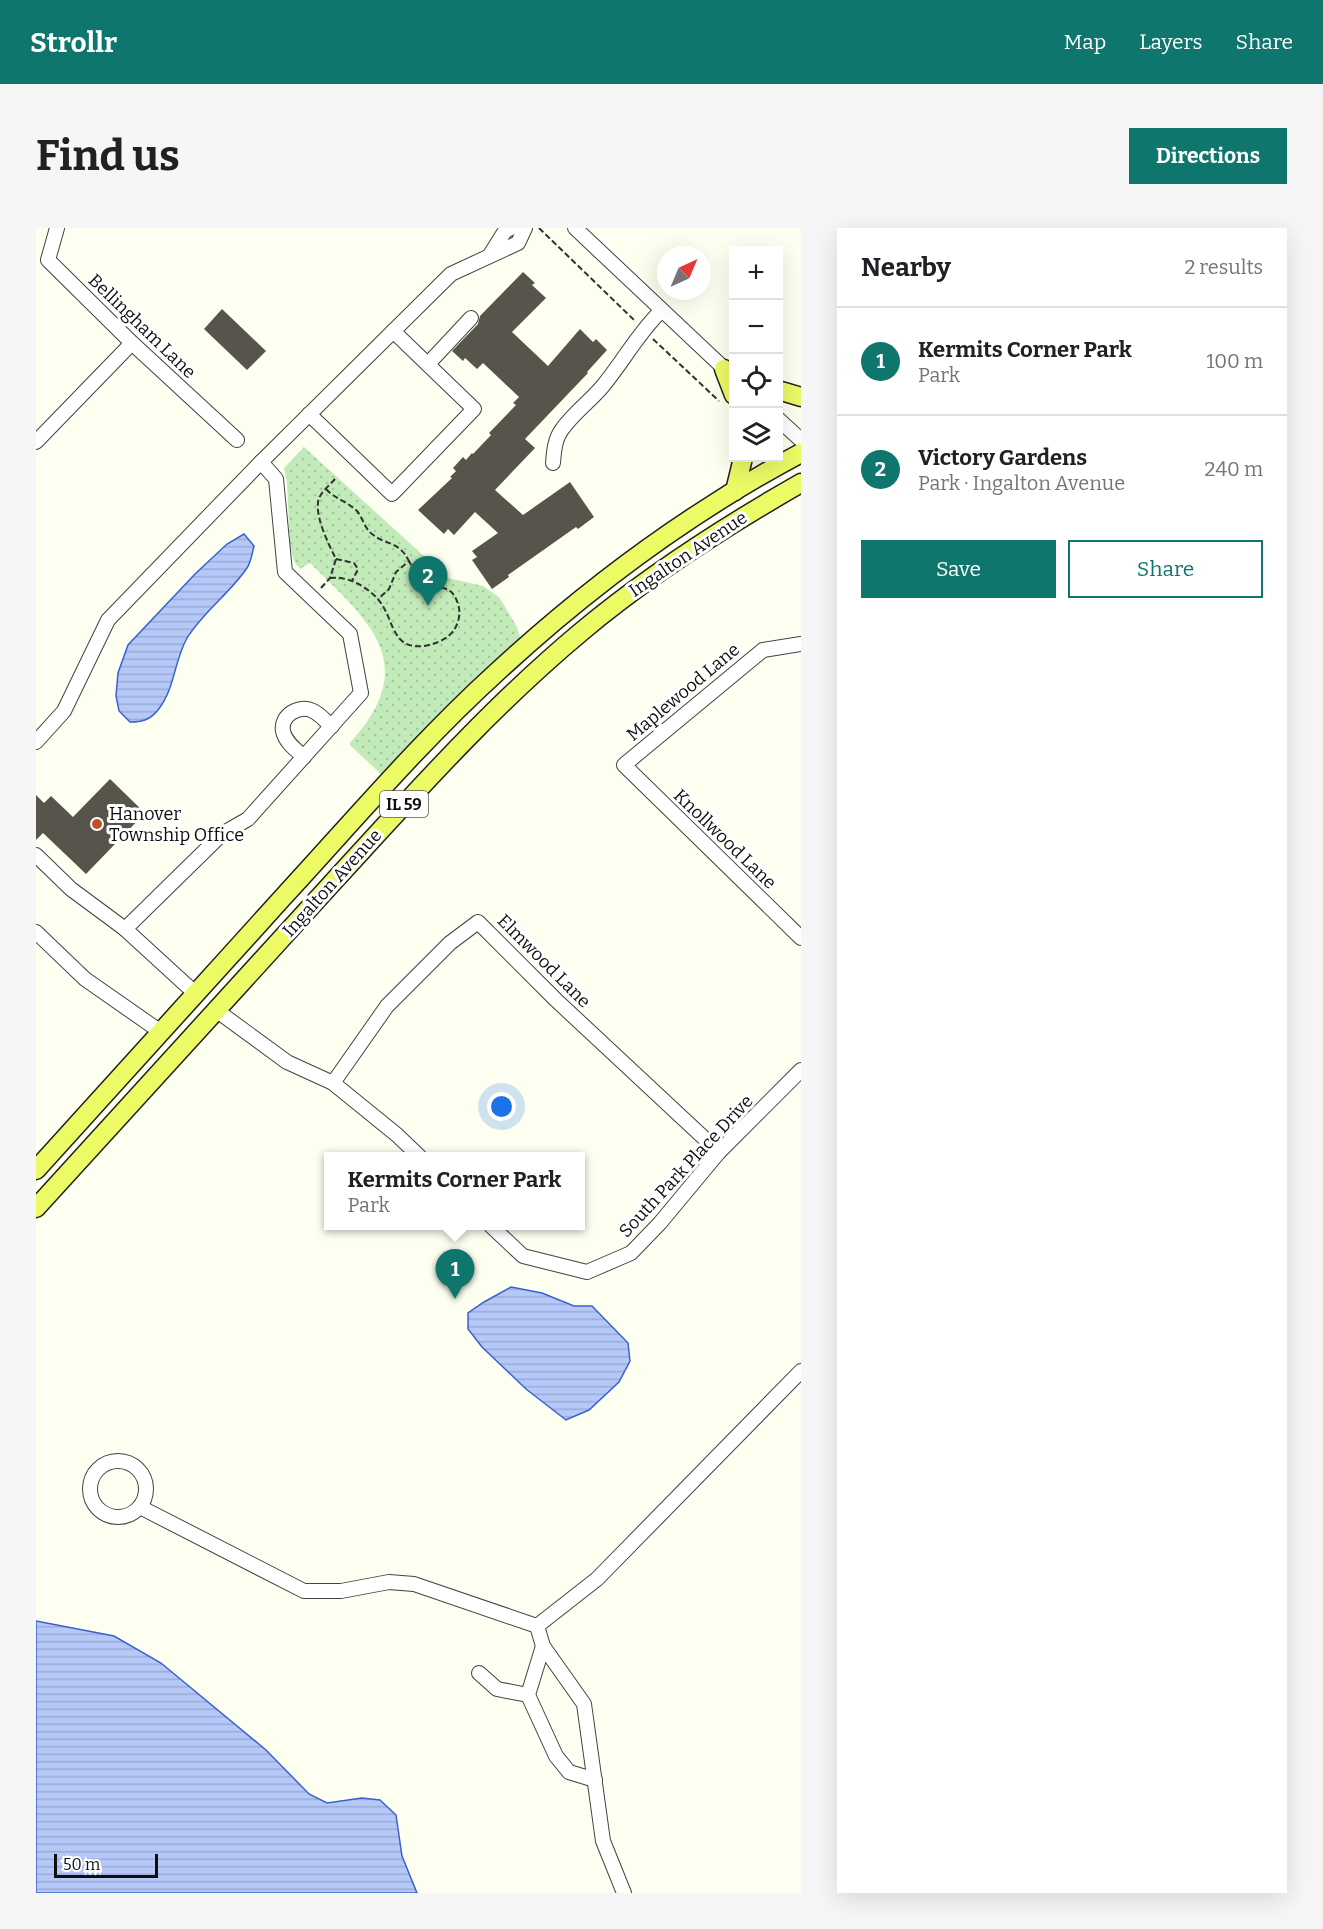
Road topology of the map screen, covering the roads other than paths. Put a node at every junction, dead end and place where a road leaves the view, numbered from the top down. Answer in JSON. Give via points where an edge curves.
{"nodes":[{"id":1,"x":57,"y":228,"type":"edge"},
{"id":2,"x":511,"y":228,"type":"edge"},
{"id":3,"x":525,"y":228,"type":"edge"},
{"id":4,"x":575,"y":228,"type":"edge"},
{"id":5,"x":489,"y":257,"type":"junction"},
{"id":6,"x":661,"y":311,"type":"junction"},
{"id":7,"x":471,"y":318,"type":"dead end"},
{"id":8,"x":393,"y":331,"type":"junction"},
{"id":9,"x":132,"y":343,"type":"junction"},
{"id":10,"x":428,"y":364,"type":"junction"},
{"id":11,"x":729,"y":372,"type":"edge"},
{"id":12,"x":783,"y":392,"type":"edge"},
{"id":13,"x":801,"y":397,"type":"edge"},
{"id":14,"x":309,"y":414,"type":"junction"},
{"id":15,"x":783,"y":424,"type":"edge"},
{"id":16,"x":237,"y":440,"type":"dead end"},
{"id":17,"x":801,"y":440,"type":"edge"},
{"id":18,"x":36,"y":442,"type":"edge"},
{"id":19,"x":801,"y":453,"type":"edge"},
{"id":20,"x":261,"y":462,"type":"junction"},
{"id":21,"x":742,"y":462,"type":"edge"},
{"id":22,"x":553,"y":463,"type":"dead end"},
{"id":23,"x":801,"y":483,"type":"edge"},
{"id":24,"x":735,"y":491,"type":"junction"},
{"id":25,"x":801,"y":644,"type":"edge"},
{"id":26,"x":332,"y":726,"type":"junction"},
{"id":27,"x":36,"y":742,"type":"edge"},
{"id":28,"x":304,"y":757,"type":"junction"},
{"id":29,"x":624,"y":765,"type":"joint"},
{"id":30,"x":36,"y":855,"type":"edge"},
{"id":31,"x":125,"y":929,"type":"junction"},
{"id":32,"x":36,"y":932,"type":"edge"},
{"id":33,"x":801,"y":938,"type":"edge"},
{"id":34,"x":196,"y":994,"type":"junction"},
{"id":35,"x":216,"y":1010,"type":"junction"},
{"id":36,"x":161,"y":1032,"type":"junction"},
{"id":37,"x":801,"y":1070,"type":"edge"},
{"id":38,"x":333,"y":1083,"type":"junction"},
{"id":39,"x":415,"y":1152,"type":"edge"},
{"id":40,"x":719,"y":1152,"type":"junction"},
{"id":41,"x":36,"y":1170,"type":"edge"},
{"id":42,"x":36,"y":1208,"type":"edge"},
{"id":43,"x":495,"y":1230,"type":"edge"},
{"id":44,"x":801,"y":1371,"type":"edge"},
{"id":45,"x":140,"y":1507,"type":"junction"},
{"id":46,"x":537,"y":1626,"type":"junction"},
{"id":47,"x":543,"y":1646,"type":"junction"},
{"id":48,"x":479,"y":1673,"type":"dead end"},
{"id":49,"x":528,"y":1695,"type":"junction"},
{"id":50,"x":594,"y":1780,"type":"junction"},
{"id":51,"x":624,"y":1893,"type":"edge"}],
"edges":[{"from":1,"to":9,"type":"street","name":"Bellingham Lane","via":[[48,260]]},
{"from":2,"to":5,"type":"street"},
{"from":3,"to":5,"type":"street","via":[[518,243]]},
{"from":4,"to":6,"type":"street"},
{"from":5,"to":8,"type":"street","via":[[451,274]]},
{"from":6,"to":11,"type":"street"},
{"from":6,"to":22,"type":"street","via":[[643,328],[600,389],[562,428]]},
{"from":7,"to":10,"type":"street"},
{"from":8,"to":10,"type":"street"},
{"from":8,"to":14,"type":"street"},
{"from":9,"to":16,"type":"street","name":"Bellingham Lane"},
{"from":9,"to":18,"type":"street"},
{"from":10,"to":14,"type":"street","via":[[474,409],[392,494]]},
{"from":12,"to":13,"type":"main road"},
{"from":14,"to":20,"type":"street"},
{"from":15,"to":17,"type":"street"},
{"from":19,"to":24,"type":"main road","name":"Ingalton Avenue","number":"IL 59"},
{"from":20,"to":26,"type":"street","via":[[276,479],[285,572],[350,634],[361,693]]},
{"from":20,"to":27,"type":"street","via":[[108,620],[64,711]]},
{"from":21,"to":24,"type":"main road"},
{"from":23,"to":35,"type":"main road","name":"Ingalton Avenue","number":"IL 59","via":[[696,546],[645,582],[521,684],[442,763]]},
{"from":24,"to":34,"type":"main road","name":"Ingalton Avenue","number":"IL 59","via":[[583,597],[495,674],[387,783]]},
{"from":25,"to":29,"type":"street","name":"Maplewood Lane","via":[[763,650]]},
{"from":26,"to":28,"type":"street"},
{"from":26,"to":28,"type":"street","via":[[313,711],[301,708],[291,712],[283,730],[287,741]]},
{"from":28,"to":31,"type":"street","via":[[248,819],[222,834]]},
{"from":29,"to":33,"type":"street","name":"Knollwood Lane"},
{"from":30,"to":31,"type":"street","via":[[71,889]]},
{"from":31,"to":34,"type":"street"},
{"from":32,"to":36,"type":"street","via":[[85,979]]},
{"from":34,"to":35,"type":"main road"},
{"from":34,"to":36,"type":"main road","name":"Ingalton Avenue","number":"IL 59"},
{"from":35,"to":38,"type":"street","via":[[287,1062]]},
{"from":35,"to":42,"type":"main road","name":"Ingalton Avenue","number":"IL 59"},
{"from":36,"to":41,"type":"main road","name":"Ingalton Avenue","number":"IL 59"},
{"from":37,"to":40,"type":"street","name":"South Park Place Drive"},
{"from":38,"to":39,"type":"street"},
{"from":38,"to":40,"type":"street","name":"Elmwood Lane","via":[[387,1006],[450,943],[478,921],[556,1000]]},
{"from":40,"to":43,"type":"street","name":"South Park Place Drive","via":[[631,1253],[587,1272],[523,1256]]},
{"from":44,"to":46,"type":"street","via":[[597,1579]]},
{"from":45,"to":45,"type":"street","via":[[145,1481],[135,1467],[127,1462],[109,1462],[95,1472],[89,1491],[97,1509],[114,1518],[133,1514]]},
{"from":45,"to":46,"type":"street","via":[[304,1591],[341,1592],[389,1582],[414,1584]]},
{"from":46,"to":47,"type":"street"},
{"from":47,"to":49,"type":"street"},
{"from":47,"to":50,"type":"street","via":[[584,1704]]},
{"from":48,"to":49,"type":"street","via":[[497,1689]]},
{"from":49,"to":50,"type":"street","via":[[556,1756],[569,1772]]},
{"from":50,"to":51,"type":"street","via":[[603,1841]]}]}
